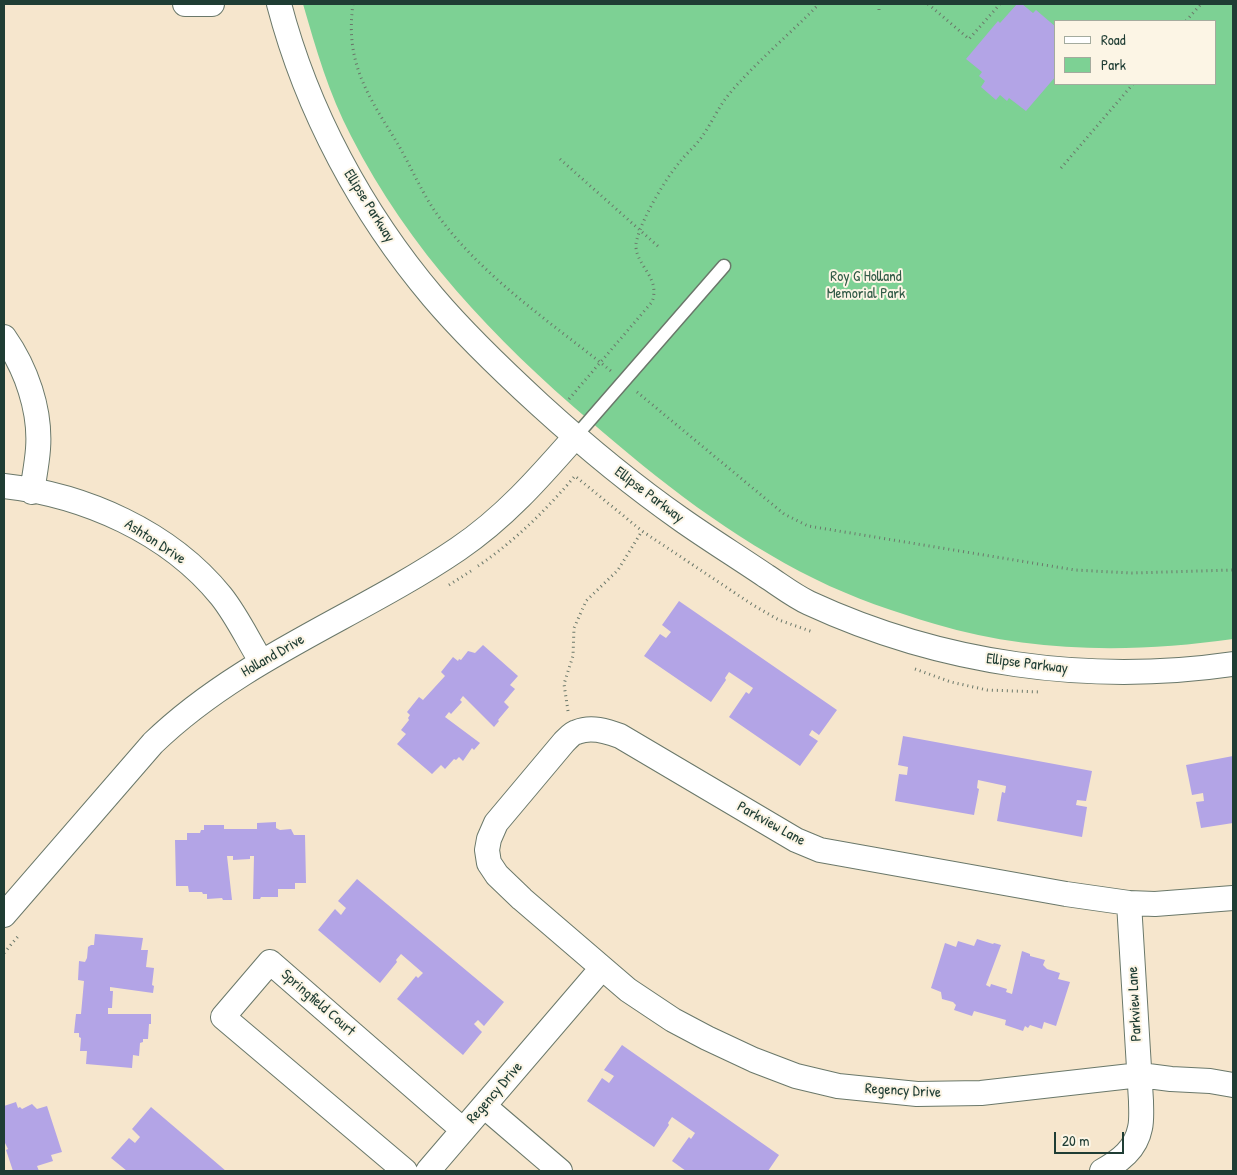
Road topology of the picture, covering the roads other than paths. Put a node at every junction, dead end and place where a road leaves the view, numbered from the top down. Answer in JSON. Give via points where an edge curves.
{"nodes":[{"id":1,"x":186,"y":4,"type":"edge"},
{"id":2,"x":212,"y":4,"type":"edge"},
{"id":3,"x":279,"y":4,"type":"edge"},
{"id":4,"x":724,"y":266,"type":"dead end"},
{"id":5,"x":4,"y":337,"type":"edge"},
{"id":6,"x":575,"y":437,"type":"junction"},
{"id":7,"x":4,"y":486,"type":"edge"},
{"id":8,"x":32,"y":492,"type":"junction"},
{"id":9,"x":261,"y":662,"type":"junction"},
{"id":10,"x":1233,"y":664,"type":"edge"},
{"id":11,"x":517,"y":798,"type":"joint"},
{"id":12,"x":1233,"y":898,"type":"edge"},
{"id":13,"x":1129,"y":903,"type":"junction"},
{"id":14,"x":4,"y":915,"type":"edge"},
{"id":15,"x":602,"y":968,"type":"junction"},
{"id":16,"x":1140,"y":1074,"type":"junction"},
{"id":17,"x":1233,"y":1084,"type":"edge"},
{"id":18,"x":484,"y":1106,"type":"junction"},
{"id":19,"x":463,"y":1130,"type":"junction"},
{"id":20,"x":405,"y":1171,"type":"edge"},
{"id":21,"x":428,"y":1171,"type":"edge"},
{"id":22,"x":560,"y":1171,"type":"edge"},
{"id":23,"x":1102,"y":1171,"type":"edge"}],
"edges":[{"from":1,"to":2,"type":"street"},
{"from":3,"to":6,"type":"street","name":"Ellipse Parkway","via":[[310,96],[347,172],[378,225],[433,298],[506,374]]},
{"from":4,"to":6,"type":"lane"},
{"from":5,"to":8,"type":"street","via":[[26,378],[35,410],[38,450]]},
{"from":6,"to":9,"type":"street","name":"Holland Drive","via":[[505,513],[459,548],[418,575]]},
{"from":6,"to":10,"type":"street","name":"Ellipse Parkway","via":[[651,498],[790,592],[806,602],[872,628],[942,650],[993,661],[1059,669],[1126,673]]},
{"from":7,"to":8,"type":"street","name":"Ashton Drive"},
{"from":8,"to":9,"type":"street","name":"Ashton Drive","via":[[108,514],[167,546],[198,571],[220,595]]},
{"from":9,"to":14,"type":"street","name":"Holland Drive","via":[[200,702],[153,743]]},
{"from":11,"to":13,"type":"street","name":"Parkview Lane","via":[[576,732],[607,731],[796,840],[820,850]]},
{"from":11,"to":15,"type":"street","name":"Regency Drive","via":[[496,823],[489,840],[489,863],[522,899]]},
{"from":12,"to":13,"type":"street","name":"Parkview Lane"},
{"from":13,"to":16,"type":"street","name":"Parkview Lane"},
{"from":15,"to":16,"type":"street","name":"Regency Drive","via":[[665,1015],[707,1038],[796,1076],[838,1086],[917,1094],[981,1093]]},
{"from":15,"to":18,"type":"street","name":"Regency Drive"},
{"from":16,"to":17,"type":"street","name":"Regency Drive"},
{"from":16,"to":23,"type":"street","name":"Parkview Lane","via":[[1141,1128],[1126,1155]]},
{"from":18,"to":19,"type":"street","name":"Regency Drive"},
{"from":18,"to":22,"type":"street"},
{"from":19,"to":20,"type":"street","name":"Springfield Court","via":[[270,962],[223,1017]]},
{"from":19,"to":21,"type":"street","name":"Regency Drive"}]}
